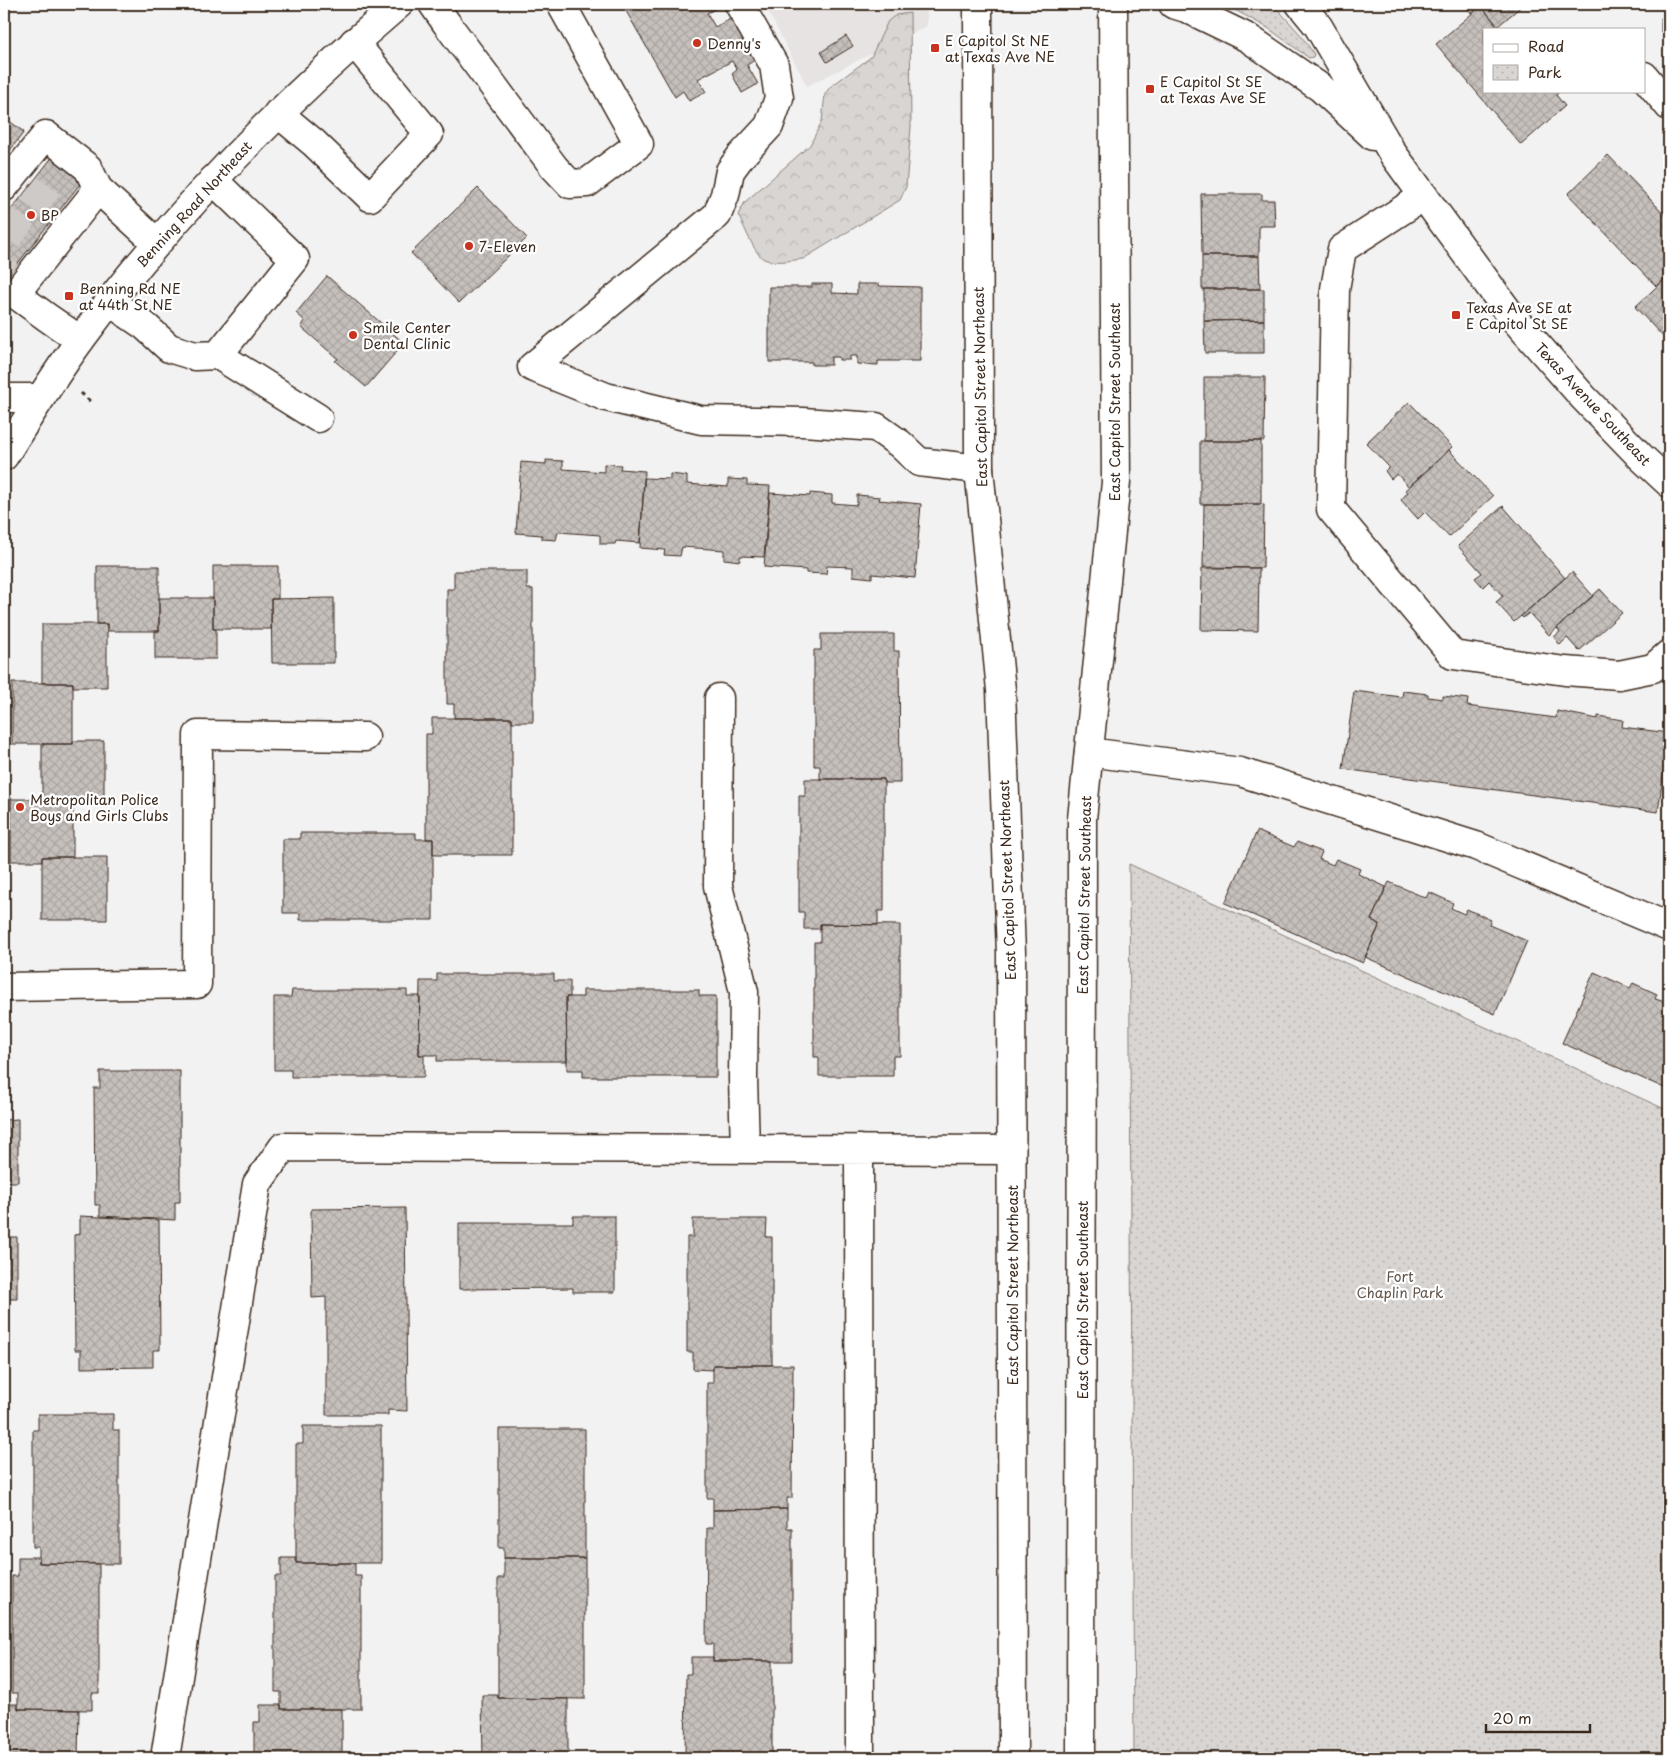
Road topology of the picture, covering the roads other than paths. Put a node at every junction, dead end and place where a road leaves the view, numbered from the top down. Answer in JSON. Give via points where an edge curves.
{"nodes":[{"id":1,"x":398,"y":4,"type":"edge"},
{"id":2,"x":433,"y":4,"type":"edge"},
{"id":3,"x":561,"y":4,"type":"edge"},
{"id":4,"x":739,"y":4,"type":"edge"},
{"id":5,"x":978,"y":4,"type":"edge"},
{"id":6,"x":1112,"y":4,"type":"edge"},
{"id":7,"x":1173,"y":4,"type":"edge"},
{"id":8,"x":1300,"y":4,"type":"edge"},
{"id":9,"x":354,"y":42,"type":"junction"},
{"id":10,"x":1646,"y":78,"type":"edge"},
{"id":11,"x":1669,"y":106,"type":"edge"},
{"id":12,"x":278,"y":113,"type":"junction"},
{"id":13,"x":1393,"y":154,"type":"junction"},
{"id":14,"x":213,"y":180,"type":"junction"},
{"id":15,"x":15,"y":183,"type":"edge"},
{"id":16,"x":98,"y":189,"type":"junction"},
{"id":17,"x":1424,"y":196,"type":"junction"},
{"id":18,"x":157,"y":243,"type":"junction"},
{"id":19,"x":12,"y":289,"type":"edge"},
{"id":20,"x":110,"y":302,"type":"junction"},
{"id":21,"x":80,"y":340,"type":"junction"},
{"id":22,"x":218,"y":356,"type":"junction"},
{"id":23,"x":4,"y":398,"type":"edge"},
{"id":24,"x":40,"y":398,"type":"junction"},
{"id":25,"x":318,"y":418,"type":"dead end"},
{"id":26,"x":4,"y":456,"type":"edge"},
{"id":27,"x":978,"y":470,"type":"junction"},
{"id":28,"x":1669,"y":483,"type":"edge"},
{"id":29,"x":1669,"y":654,"type":"edge"},
{"id":30,"x":719,"y":698,"type":"dead end"},
{"id":31,"x":365,"y":736,"type":"dead end"},
{"id":32,"x":1089,"y":752,"type":"junction"},
{"id":33,"x":1669,"y":927,"type":"edge"},
{"id":34,"x":4,"y":987,"type":"edge"},
{"id":35,"x":745,"y":1148,"type":"junction"},
{"id":36,"x":859,"y":1149,"type":"junction"},
{"id":37,"x":1011,"y":1150,"type":"junction"},
{"id":38,"x":165,"y":1758,"type":"edge"},
{"id":39,"x":860,"y":1758,"type":"edge"},
{"id":40,"x":1013,"y":1758,"type":"edge"},
{"id":41,"x":1081,"y":1758,"type":"edge"}],
"edges":[{"from":1,"to":9,"type":"main road","name":"Benning Road Northeast"},
{"from":2,"to":3,"type":"main road","via":[[554,167],[570,184],[587,183],[639,144]]},
{"from":4,"to":27,"type":"main road","via":[[774,65],[779,98],[769,126],[730,172],[717,214],[532,367],[606,397],[701,420],[876,427],[919,462]]},
{"from":5,"to":27,"type":"main road","name":"East Capitol Street Northeast"},
{"from":6,"to":32,"type":"main road","name":"East Capitol Street Southeast","via":[[1116,482]]},
{"from":7,"to":13,"type":"main road","name":"Texas Avenue Southeast","via":[[1248,38],[1321,88]]},
{"from":8,"to":13,"type":"main road","name":"Texas Avenue Southeast","via":[[1318,26]]},
{"from":9,"to":12,"type":"main road","name":"Benning Road Northeast"},
{"from":9,"to":12,"type":"main road","via":[[429,134],[370,197]]},
{"from":10,"to":11,"type":"main road"},
{"from":12,"to":14,"type":"main road","name":"Benning Road Northeast"},
{"from":13,"to":17,"type":"main road","name":"Texas Avenue Southeast"},
{"from":14,"to":18,"type":"main road","name":"Benning Road Northeast"},
{"from":14,"to":22,"type":"main road","via":[[295,258]]},
{"from":15,"to":16,"type":"main road","via":[[46,135],[88,168]]},
{"from":16,"to":18,"type":"main road"},
{"from":16,"to":19,"type":"main road","via":[[65,217]]},
{"from":17,"to":28,"type":"main road","name":"Texas Avenue Southeast","via":[[1510,314],[1583,397]]},
{"from":17,"to":29,"type":"main road","via":[[1342,249],[1335,289],[1330,509],[1453,655],[1619,675],[1653,668]]},
{"from":18,"to":20,"type":"main road","name":"Benning Road Northeast"},
{"from":19,"to":21,"type":"main road"},
{"from":20,"to":21,"type":"main road","name":"Benning Road Northeast"},
{"from":20,"to":22,"type":"main road","via":[[145,326],[169,348],[195,356]]},
{"from":21,"to":24,"type":"main road","name":"Benning Road Northeast"},
{"from":22,"to":25,"type":"main road"},
{"from":23,"to":24,"type":"main road"},
{"from":24,"to":26,"type":"main road","name":"Benning Road Northeast"},
{"from":27,"to":37,"type":"main road","name":"East Capitol Street Northeast","via":[[1001,690],[1011,953]]},
{"from":30,"to":35,"type":"main road","via":[[718,886],[744,992]]},
{"from":31,"to":34,"type":"main road","via":[[198,735],[197,984]]},
{"from":32,"to":33,"type":"main road","via":[[1240,772],[1476,846]]},
{"from":32,"to":41,"type":"main road","name":"East Capitol Street Southeast","via":[[1082,819]]},
{"from":35,"to":36,"type":"main road"},
{"from":35,"to":38,"type":"main road","via":[[282,1147],[257,1184]]},
{"from":36,"to":37,"type":"main road"},
{"from":36,"to":39,"type":"main road"},
{"from":37,"to":40,"type":"main road","name":"East Capitol Street Northeast"}]}
